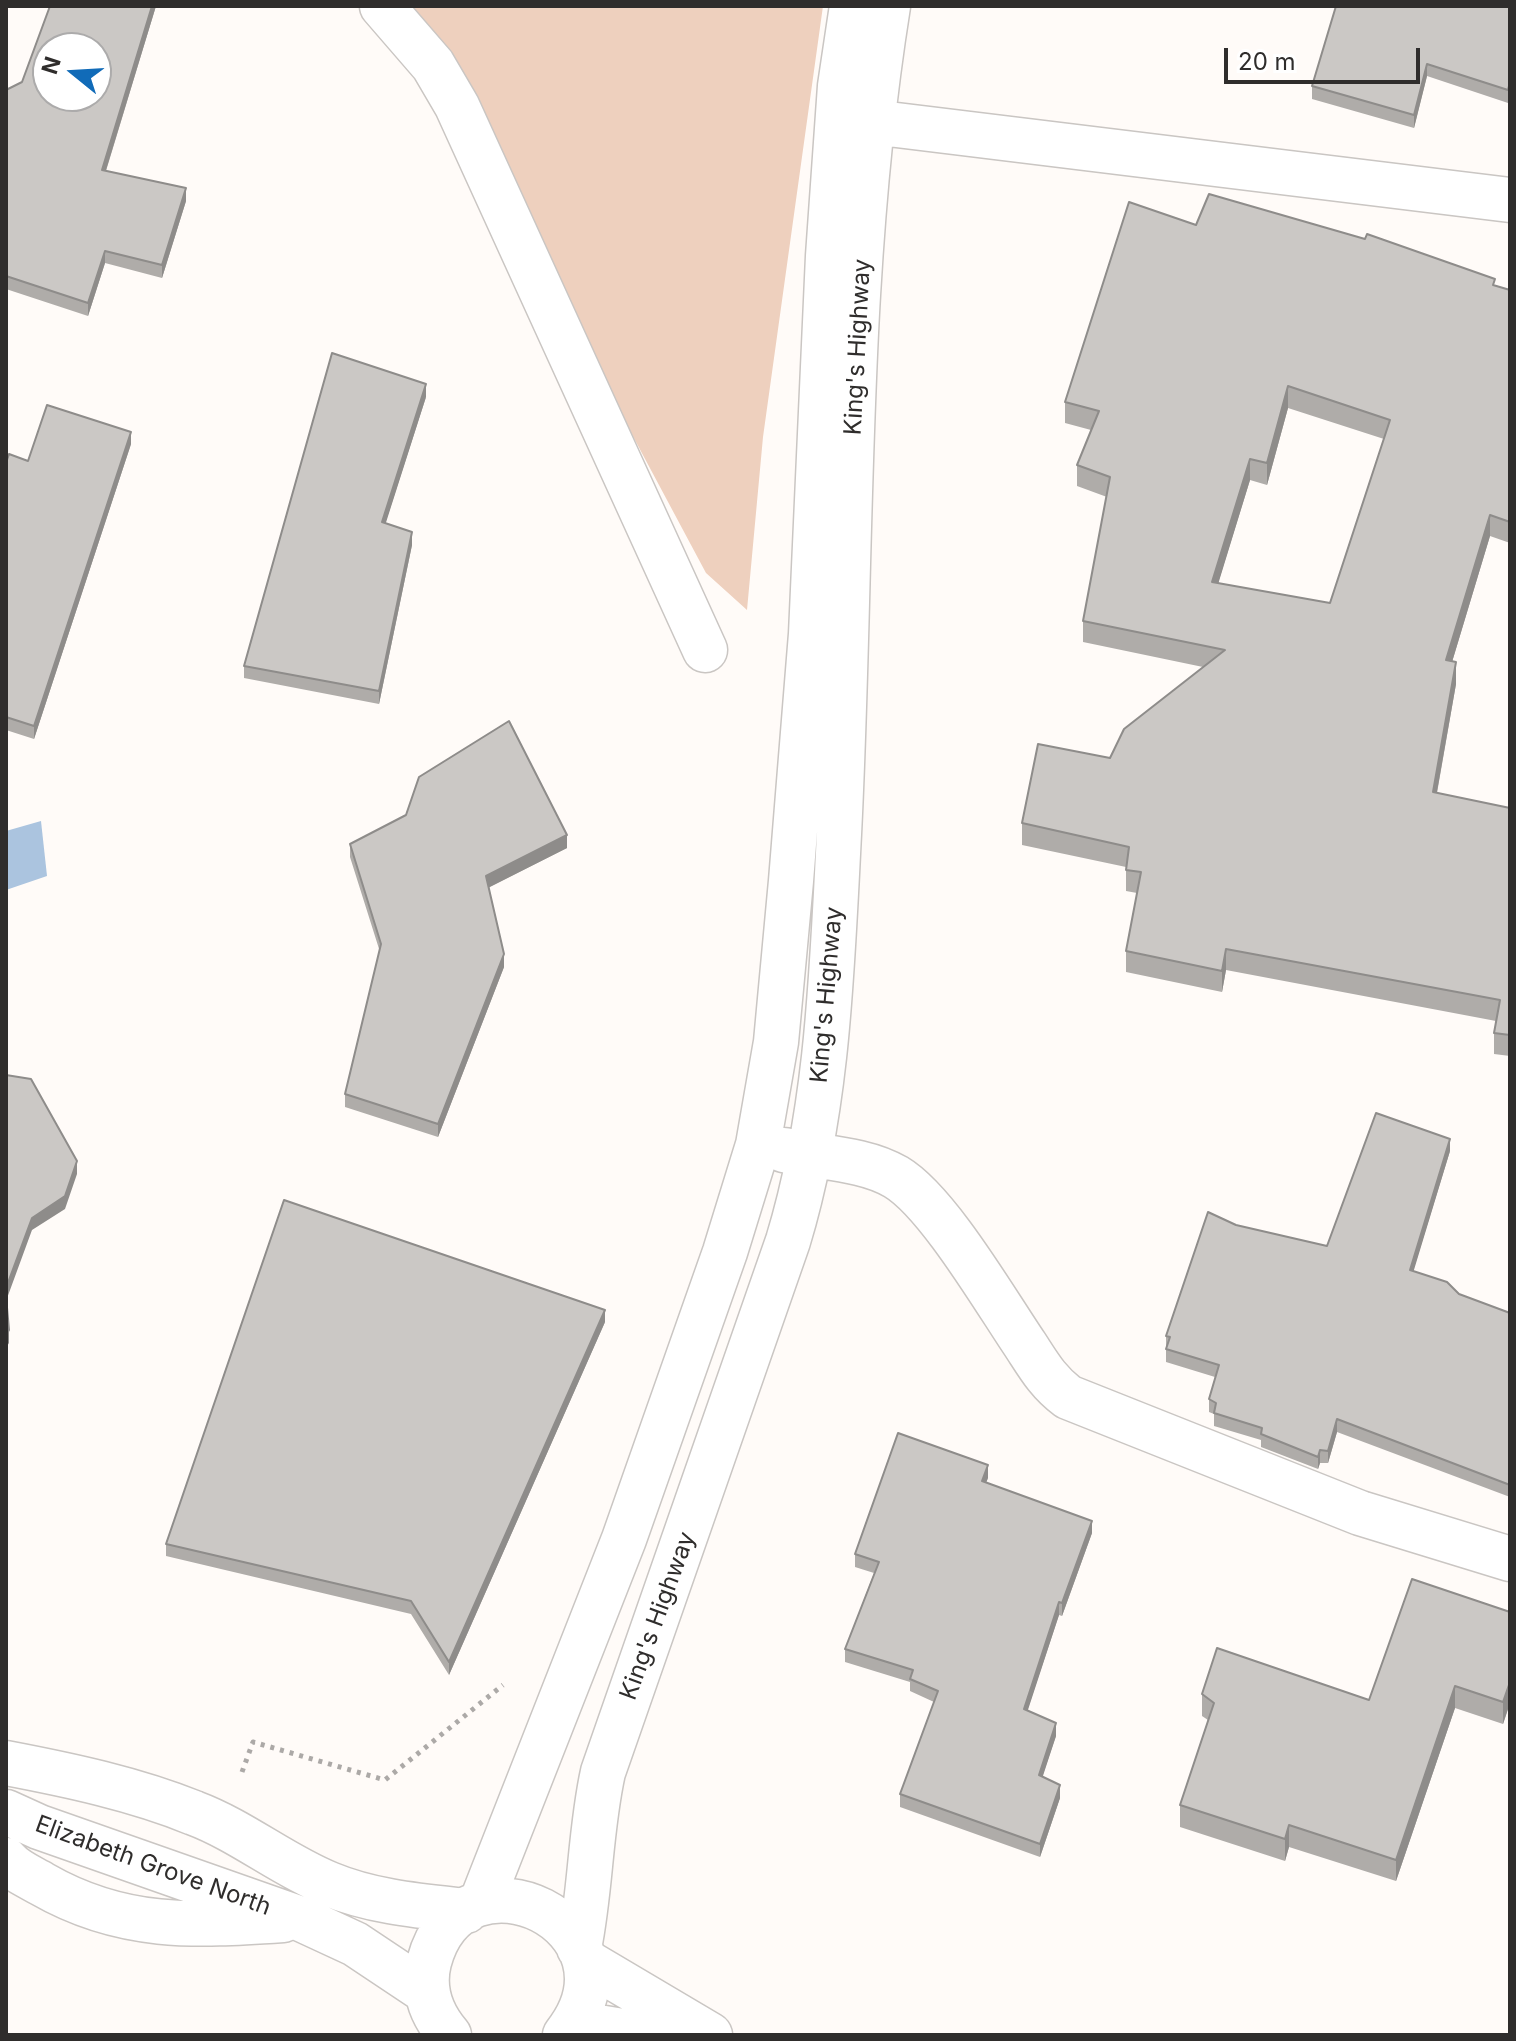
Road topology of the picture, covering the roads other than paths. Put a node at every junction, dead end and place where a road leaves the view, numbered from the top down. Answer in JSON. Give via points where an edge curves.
{"nodes":[{"id":1,"x":382,"y":6,"type":"edge"},
{"id":2,"x":852,"y":6,"type":"edge"},
{"id":3,"x":888,"y":6,"type":"edge"},
{"id":4,"x":872,"y":122,"type":"junction"},
{"id":5,"x":1510,"y":200,"type":"edge"},
{"id":6,"x":705,"y":650,"type":"dead end"},
{"id":7,"x":758,"y":1145,"type":"junction"},
{"id":8,"x":811,"y":1157,"type":"junction"},
{"id":9,"x":1510,"y":1559,"type":"edge"},
{"id":10,"x":6,"y":1763,"type":"edge"},
{"id":11,"x":6,"y":1812,"type":"edge"},
{"id":12,"x":6,"y":1860,"type":"edge"},
{"id":13,"x":473,"y":1907,"type":"junction"},
{"id":14,"x":301,"y":1919,"type":"junction"},
{"id":15,"x":582,"y":1955,"type":"junction"},
{"id":16,"x":439,"y":2022,"type":"edge"},
{"id":17,"x":569,"y":2029,"type":"edge"},
{"id":18,"x":646,"y":2035,"type":"edge"},
{"id":19,"x":710,"y":2035,"type":"edge"}],
"edges":[{"from":1,"to":6,"type":"street","via":[[433,65],[457,106]]},
{"from":2,"to":7,"type":"street","name":"King's Highway","via":[[840,86],[829,241],[811,634],[791,881],[776,1042]]},
{"from":3,"to":4,"type":"street","name":"King's Highway"},
{"from":4,"to":5,"type":"street"},
{"from":4,"to":8,"type":"street","name":"King's Highway","via":[[852,433],[834,916]]},
{"from":7,"to":8,"type":"street"},
{"from":7,"to":13,"type":"street","name":"King's Highway","via":[[624,1539]]},
{"from":8,"to":9,"type":"street","via":[[875,1167],[920,1196],[1045,1378],[1068,1397],[1360,1513]]},
{"from":8,"to":15,"type":"street","name":"King's Highway","via":[[788,1241],[603,1772]]},
{"from":10,"to":13,"type":"street","name":"Elizabeth Grove North","via":[[194,1812],[330,1885],[401,1903]]},
{"from":11,"to":14,"type":"street","name":"Elizabeth Grove North"},
{"from":12,"to":14,"type":"street","name":"Elizabeth Grove North","via":[[76,1903],[125,1918],[197,1926]]},
{"from":13,"to":15,"type":"street","name":"Elizabeth Grove North","via":[[514,1900],[549,1911],[565,1925]]},
{"from":13,"to":16,"type":"street","via":[[452,1921],[433,1949]]},
{"from":14,"to":16,"type":"street","name":"Elizabeth Grove North","via":[[355,1944]]},
{"from":15,"to":17,"type":"street","name":"King's Highway","via":[[587,1983]]},
{"from":15,"to":19,"type":"street"},
{"from":17,"to":18,"type":"street"}]}
